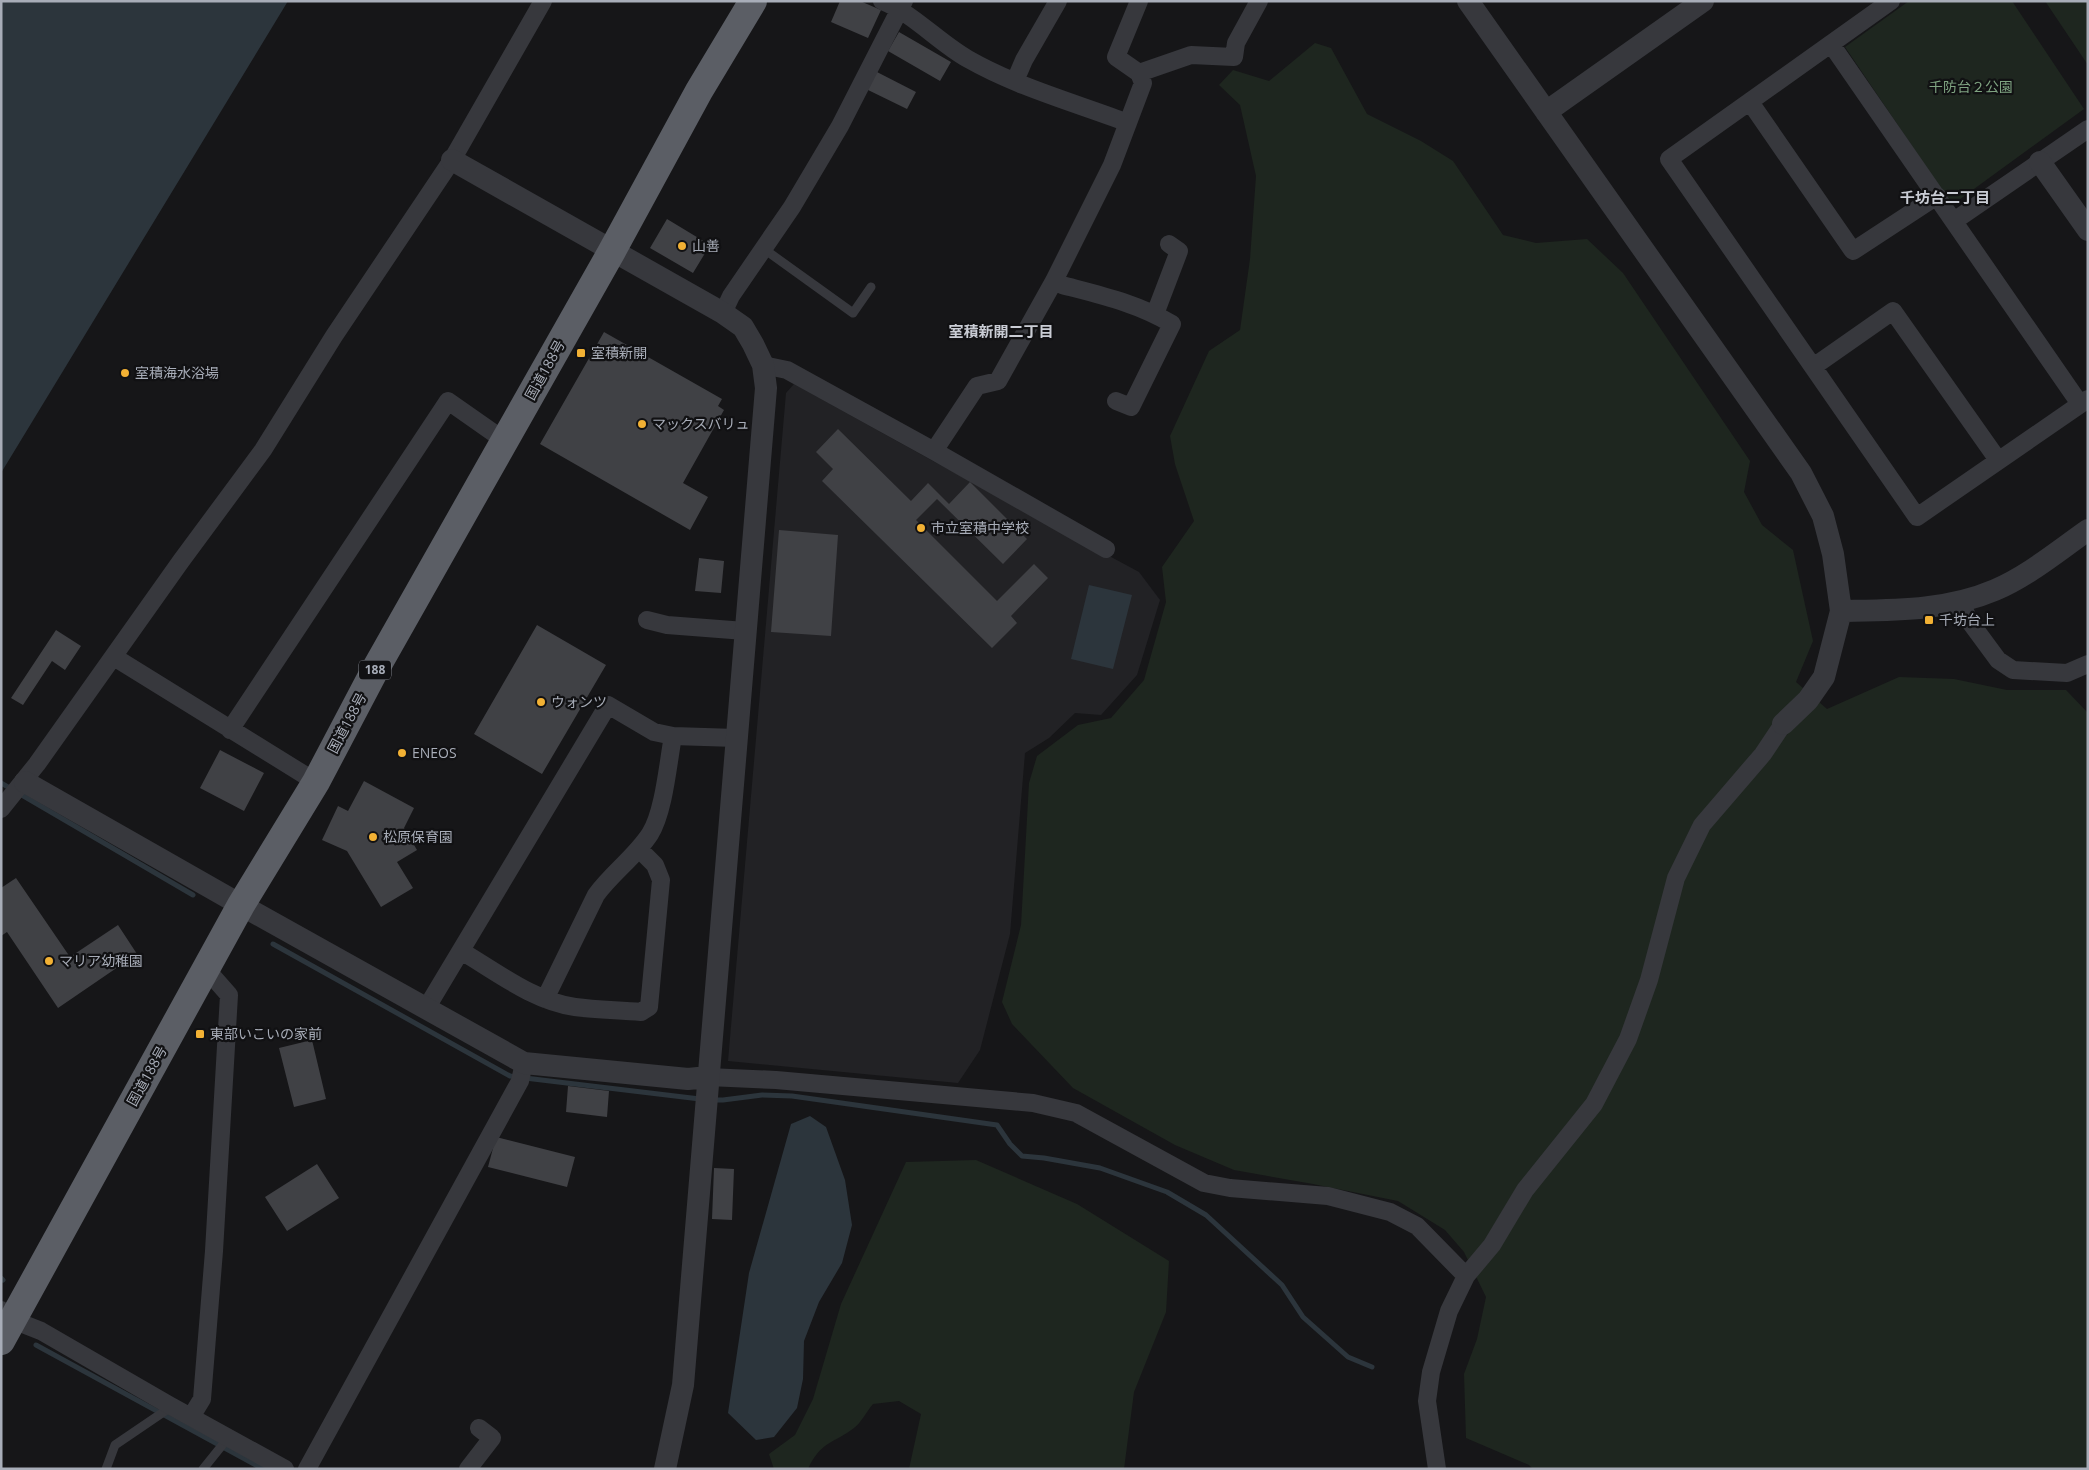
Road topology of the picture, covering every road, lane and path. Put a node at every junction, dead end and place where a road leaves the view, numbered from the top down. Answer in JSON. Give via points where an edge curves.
{"nodes":[{"id":1,"x":543,"y":1,"type":"edge"},
{"id":2,"x":752,"y":1,"type":"edge"},
{"id":3,"x":882,"y":1,"type":"edge"},
{"id":4,"x":1058,"y":1,"type":"edge"},
{"id":5,"x":1139,"y":1,"type":"edge"},
{"id":6,"x":1259,"y":1,"type":"edge"},
{"id":7,"x":1468,"y":1,"type":"edge"},
{"id":8,"x":1703,"y":1,"type":"edge"},
{"id":9,"x":1890,"y":1,"type":"edge"},
{"id":10,"x":903,"y":6,"type":"edge"},
{"id":11,"x":1831,"y":44,"type":"junction"},
{"id":12,"x":1139,"y":73,"type":"junction"},
{"id":13,"x":1015,"y":81,"type":"junction"},
{"id":14,"x":1750,"y":102,"type":"junction"},
{"id":15,"x":1546,"y":112,"type":"junction"},
{"id":16,"x":1128,"y":122,"type":"junction"},
{"id":17,"x":2088,"y":128,"type":"edge"},
{"id":18,"x":452,"y":160,"type":"junction"},
{"id":19,"x":2040,"y":162,"type":"junction"},
{"id":20,"x":1937,"y":196,"type":"junction"},
{"id":21,"x":1954,"y":221,"type":"junction"},
{"id":22,"x":2088,"y":230,"type":"edge"},
{"id":23,"x":1169,"y":244,"type":"dead end"},
{"id":24,"x":764,"y":249,"type":"junction"},
{"id":25,"x":612,"y":251,"type":"junction"},
{"id":26,"x":1054,"y":281,"type":"junction"},
{"id":27,"x":871,"y":287,"type":"dead end"},
{"id":28,"x":723,"y":313,"type":"junction"},
{"id":29,"x":1154,"y":314,"type":"junction"},
{"id":30,"x":764,"y":365,"type":"junction"},
{"id":31,"x":1813,"y":367,"type":"junction"},
{"id":32,"x":1116,"y":401,"type":"dead end"},
{"id":33,"x":2084,"y":401,"type":"edge"},
{"id":34,"x":505,"y":441,"type":"junction"},
{"id":35,"x":934,"y":451,"type":"junction"},
{"id":36,"x":1998,"y":460,"type":"junction"},
{"id":37,"x":2088,"y":530,"type":"edge"},
{"id":38,"x":1106,"y":549,"type":"dead end"},
{"id":39,"x":1960,"y":602,"type":"junction"},
{"id":40,"x":1841,"y":611,"type":"junction"},
{"id":41,"x":647,"y":620,"type":"dead end"},
{"id":42,"x":745,"y":631,"type":"junction"},
{"id":43,"x":114,"y":657,"type":"junction"},
{"id":44,"x":2088,"y":664,"type":"edge"},
{"id":45,"x":1783,"y":724,"type":"joint"},
{"id":46,"x":230,"y":730,"type":"junction"},
{"id":47,"x":673,"y":736,"type":"junction"},
{"id":48,"x":736,"y":738,"type":"junction"},
{"id":49,"x":25,"y":782,"type":"junction"},
{"id":50,"x":316,"y":782,"type":"junction"},
{"id":51,"x":1,"y":809,"type":"edge"},
{"id":52,"x":639,"y":849,"type":"junction"},
{"id":53,"x":241,"y":905,"type":"junction"},
{"id":54,"x":461,"y":951,"type":"junction"},
{"id":55,"x":207,"y":970,"type":"junction"},
{"id":56,"x":545,"y":998,"type":"junction"},
{"id":57,"x":427,"y":1007,"type":"junction"},
{"id":58,"x":524,"y":1062,"type":"junction"},
{"id":59,"x":708,"y":1078,"type":"junction"},
{"id":60,"x":1466,"y":1276,"type":"junction"},
{"id":61,"x":5,"y":1324,"type":"edge"},
{"id":62,"x":169,"y":1405,"type":"junction"},
{"id":63,"x":191,"y":1417,"type":"junction"},
{"id":64,"x":479,"y":1428,"type":"dead end"},
{"id":65,"x":228,"y":1438,"type":"junction"},
{"id":66,"x":106,"y":1469,"type":"edge"},
{"id":67,"x":203,"y":1469,"type":"edge"},
{"id":68,"x":285,"y":1469,"type":"edge"},
{"id":69,"x":308,"y":1469,"type":"edge"},
{"id":70,"x":468,"y":1469,"type":"edge"},
{"id":71,"x":665,"y":1469,"type":"edge"},
{"id":72,"x":1437,"y":1469,"type":"edge"}],
"edges":[{"from":1,"to":18,"type":"street"},
{"from":2,"to":25,"type":"highway","name":"国道188号","number":"188"},
{"from":3,"to":10,"type":"street"},
{"from":4,"to":13,"type":"street"},
{"from":5,"to":12,"type":"street","via":[[1116,57]]},
{"from":6,"to":12,"type":"street","via":[[1236,43],[1234,57],[1191,55]]},
{"from":7,"to":15,"type":"street"},
{"from":8,"to":15,"type":"street"},
{"from":9,"to":11,"type":"street"},
{"from":10,"to":13,"type":"street","via":[[967,58]]},
{"from":10,"to":24,"type":"street","via":[[840,126]]},
{"from":11,"to":14,"type":"street"},
{"from":11,"to":20,"type":"street"},
{"from":12,"to":16,"type":"street","via":[[1143,83]]},
{"from":13,"to":16,"type":"street"},
{"from":14,"to":20,"type":"street","via":[[1852,251]]},
{"from":14,"to":31,"type":"street","via":[[1669,159]]},
{"from":15,"to":40,"type":"street","via":[[1801,473],[1823,516],[1833,554]]},
{"from":16,"to":26,"type":"street","via":[[1112,165]]},
{"from":17,"to":19,"type":"street"},
{"from":18,"to":25,"type":"street"},
{"from":18,"to":43,"type":"street","via":[[334,336],[263,450]]},
{"from":19,"to":21,"type":"street"},
{"from":19,"to":22,"type":"street"},
{"from":20,"to":21,"type":"street"},
{"from":21,"to":33,"type":"street"},
{"from":23,"to":29,"type":"street","via":[[1179,251]]},
{"from":24,"to":27,"type":"lane","via":[[853,313]]},
{"from":24,"to":28,"type":"street","via":[[730,296]]},
{"from":25,"to":28,"type":"street"},
{"from":25,"to":34,"type":"highway","name":"国道188号","number":"188"},
{"from":26,"to":29,"type":"street","via":[[1124,301]]},
{"from":26,"to":35,"type":"street","via":[[998,381],[977,386]]},
{"from":28,"to":30,"type":"street","via":[[742,327]]},
{"from":29,"to":32,"type":"street","via":[[1172,324],[1131,407]]},
{"from":30,"to":35,"type":"street","via":[[786,370]]},
{"from":30,"to":42,"type":"street","via":[[766,388]]},
{"from":31,"to":36,"type":"street","via":[[1893,311]]},
{"from":31,"to":36,"type":"street","via":[[1917,516]]},
{"from":33,"to":36,"type":"street"},
{"from":34,"to":46,"type":"street","via":[[448,401]]},
{"from":34,"to":50,"type":"highway","name":"国道188号","number":"188","via":[[376,668]]},
{"from":35,"to":38,"type":"street"},
{"from":37,"to":39,"type":"street","via":[[2025,574],[1995,590]]},
{"from":39,"to":40,"type":"street","via":[[1924,609]]},
{"from":39,"to":44,"type":"street","via":[[1970,622],[1998,660],[2013,670],[2066,673]]},
{"from":40,"to":45,"type":"street","via":[[1824,677],[1808,700]]},
{"from":41,"to":42,"type":"street","via":[[667,625]]},
{"from":42,"to":48,"type":"street"},
{"from":43,"to":46,"type":"street"},
{"from":43,"to":49,"type":"street"},
{"from":45,"to":60,"type":"street","via":[[1763,754],[1702,824],[1676,878],[1649,980],[1628,1039],[1594,1104],[1525,1190],[1492,1245]]},
{"from":46,"to":50,"type":"street"},
{"from":47,"to":48,"type":"street"},
{"from":47,"to":52,"type":"street","via":[[657,821]]},
{"from":47,"to":54,"type":"street","via":[[654,732],[608,705]]},
{"from":48,"to":59,"type":"street"},
{"from":49,"to":51,"type":"street"},
{"from":49,"to":53,"type":"street"},
{"from":50,"to":53,"type":"highway","name":"国道188号","number":"188"},
{"from":52,"to":56,"type":"street","via":[[596,895]]},
{"from":52,"to":56,"type":"street","via":[[655,865],[661,880],[649,1006],[641,1012],[574,1007]]},
{"from":53,"to":55,"type":"highway","name":"国道188号","number":"188"},
{"from":53,"to":57,"type":"street"},
{"from":54,"to":56,"type":"street"},
{"from":54,"to":57,"type":"street"},
{"from":55,"to":61,"type":"highway","name":"国道188号","number":"188"},
{"from":55,"to":63,"type":"street","via":[[229,995],[202,1399]]},
{"from":57,"to":58,"type":"street"},
{"from":58,"to":59,"type":"street","via":[[688,1079]]},
{"from":58,"to":69,"type":"street","via":[[520,1081]]},
{"from":59,"to":60,"type":"street","via":[[776,1080],[1033,1103],[1076,1113],[1204,1183],[1328,1196],[1390,1212],[1417,1226]]},
{"from":59,"to":71,"type":"street","via":[[683,1385]]},
{"from":60,"to":72,"type":"street","via":[[1449,1311],[1431,1372],[1427,1401]]},
{"from":61,"to":62,"type":"street","via":[[41,1331]]},
{"from":62,"to":63,"type":"street"},
{"from":62,"to":66,"type":"lane","via":[[166,1411],[115,1445]]},
{"from":63,"to":65,"type":"street"},
{"from":64,"to":70,"type":"street","via":[[492,1438]]},
{"from":65,"to":67,"type":"lane"},
{"from":65,"to":68,"type":"street"}]}
